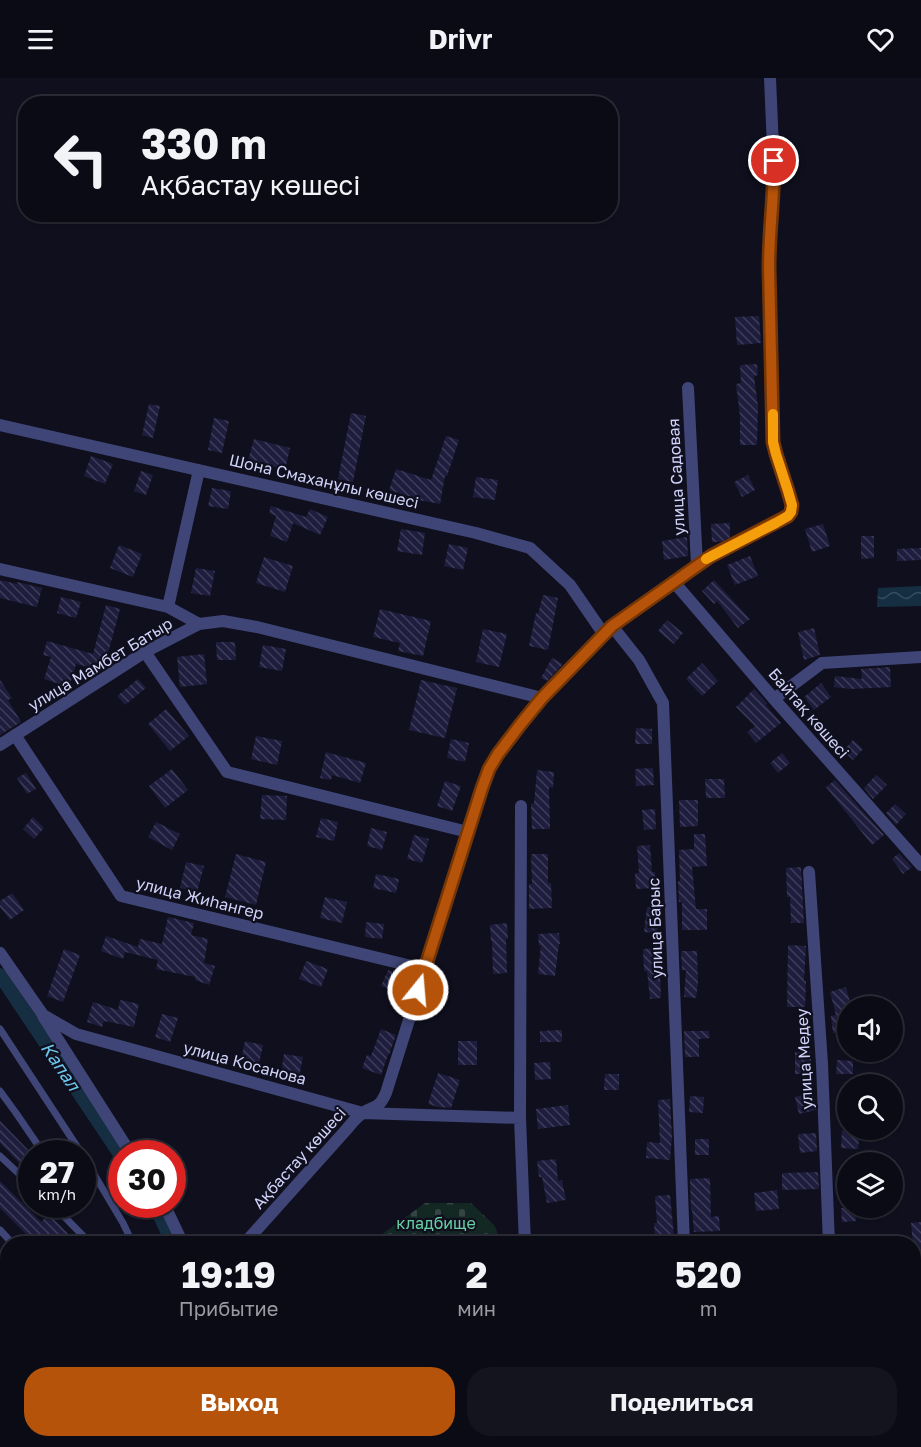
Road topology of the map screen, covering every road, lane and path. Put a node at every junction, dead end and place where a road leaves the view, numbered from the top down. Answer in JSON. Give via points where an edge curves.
{"nodes":[{"id":1,"x":770,"y":78,"type":"edge"},
{"id":2,"x":688,"y":388,"type":"dead end"},
{"id":3,"x":0,"y":425,"type":"edge"},
{"id":4,"x":199,"y":470,"type":"junction"},
{"id":5,"x":697,"y":565,"type":"junction"},
{"id":6,"x":0,"y":569,"type":"edge"},
{"id":7,"x":674,"y":582,"type":"junction"},
{"id":8,"x":168,"y":607,"type":"junction"},
{"id":9,"x":199,"y":624,"type":"junction"},
{"id":10,"x":608,"y":629,"type":"junction"},
{"id":11,"x":145,"y":652,"type":"junction"},
{"id":12,"x":921,"y":657,"type":"edge"},
{"id":13,"x":542,"y":698,"type":"junction"},
{"id":14,"x":774,"y":699,"type":"junction"},
{"id":15,"x":15,"y":735,"type":"junction"},
{"id":16,"x":0,"y":745,"type":"edge"},
{"id":17,"x":521,"y":806,"type":"dead end"},
{"id":18,"x":468,"y":832,"type":"junction"},
{"id":19,"x":921,"y":865,"type":"edge"},
{"id":20,"x":810,"y":872,"type":"dead end"},
{"id":21,"x":0,"y":953,"type":"edge"},
{"id":22,"x":424,"y":969,"type":"junction"},
{"id":23,"x":43,"y":1015,"type":"junction"},
{"id":24,"x":0,"y":1029,"type":"edge"},
{"id":25,"x":0,"y":1091,"type":"edge"},
{"id":26,"x":363,"y":1113,"type":"junction"},
{"id":27,"x":520,"y":1118,"type":"junction"},
{"id":28,"x":34,"y":1140,"type":"edge"},
{"id":29,"x":73,"y":1140,"type":"edge"},
{"id":30,"x":122,"y":1140,"type":"edge"},
{"id":31,"x":0,"y":1156,"type":"edge"},
{"id":32,"x":18,"y":1172,"type":"edge"},
{"id":33,"x":96,"y":1178,"type":"edge"},
{"id":34,"x":66,"y":1218,"type":"edge"},
{"id":35,"x":171,"y":1218,"type":"edge"},
{"id":36,"x":84,"y":1236,"type":"edge"},
{"id":37,"x":129,"y":1236,"type":"edge"},
{"id":38,"x":179,"y":1236,"type":"edge"},
{"id":39,"x":251,"y":1236,"type":"edge"},
{"id":40,"x":525,"y":1236,"type":"edge"},
{"id":41,"x":684,"y":1236,"type":"edge"},
{"id":42,"x":829,"y":1236,"type":"edge"}],
"edges":[{"from":1,"to":5,"type":"street","name":"Ақбастау көшесі","via":[[774,166],[769,267],[773,442],[791,512]]},
{"from":2,"to":5,"type":"street","name":"улица Садовая"},
{"from":3,"to":4,"type":"street","name":"Шона Смаханұлы көшесі"},
{"from":4,"to":8,"type":"street"},
{"from":4,"to":10,"type":"street","name":"Шона Смаханұлы көшесі","via":[[530,548],[570,585]]},
{"from":5,"to":7,"type":"street","name":"Ақбастау көшесі"},
{"from":6,"to":8,"type":"street"},
{"from":7,"to":10,"type":"street","name":"Ақбастау көшесі"},
{"from":7,"to":14,"type":"street","name":"Байтақ көшесі"},
{"from":8,"to":9,"type":"street"},
{"from":9,"to":11,"type":"street","name":"улица Мамбет Батыр"},
{"from":9,"to":13,"type":"street","name":"улица Мамбет Батыр","via":[[224,621],[257,627]]},
{"from":10,"to":13,"type":"street","name":"Ақбастау көшесі"},
{"from":10,"to":41,"type":"street","name":"улица Барыс","via":[[639,660],[663,703]]},
{"from":11,"to":15,"type":"street","name":"улица Мамбет Батыр"},
{"from":11,"to":18,"type":"street","via":[[227,772]]},
{"from":12,"to":14,"type":"street","via":[[822,663]]},
{"from":13,"to":18,"type":"street","name":"Ақбастау көшесі","via":[[489,769]]},
{"from":14,"to":19,"type":"street","name":"Байтақ көшесі"},
{"from":15,"to":16,"type":"street","name":"улица Мамбет Батыр"},
{"from":15,"to":22,"type":"street","name":"улица Жиhангер","via":[[121,896]]},
{"from":17,"to":27,"type":"street"},
{"from":18,"to":22,"type":"street","name":"Ақбастау көшесі"},
{"from":20,"to":42,"type":"street","name":"улица Медеу"},
{"from":21,"to":23,"type":"street","name":"улица Косанова"},
{"from":22,"to":26,"type":"street","name":"Ақбастау көшесі","via":[[386,1093],[378,1106]]},
{"from":23,"to":26,"type":"street","name":"улица Косанова","via":[[76,1034]]},
{"from":23,"to":30,"type":"street"},
{"from":24,"to":29,"type":"lane"},
{"from":25,"to":28,"type":"lane"},
{"from":26,"to":27,"type":"street","name":"улица Косанова"},
{"from":26,"to":39,"type":"street","name":"Ақбастау көшесі"},
{"from":27,"to":40,"type":"street"},
{"from":31,"to":32,"type":"lane"},
{"from":33,"to":37,"type":"lane"},
{"from":34,"to":36,"type":"lane"},
{"from":35,"to":38,"type":"street"}]}
